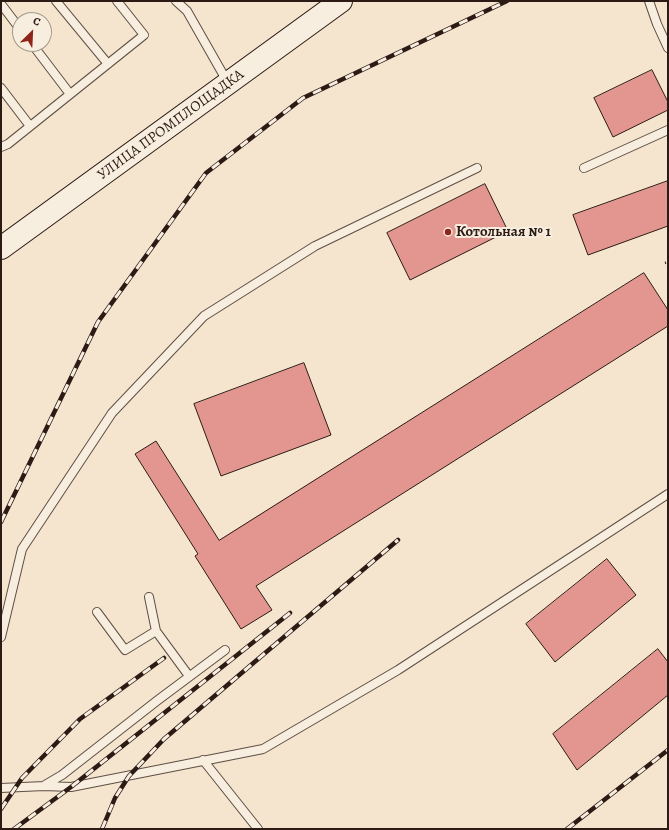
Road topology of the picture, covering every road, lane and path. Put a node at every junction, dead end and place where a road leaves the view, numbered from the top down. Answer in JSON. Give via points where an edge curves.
{"nodes":[{"id":1,"x":56,"y":1,"type":"edge"},
{"id":2,"x":118,"y":1,"type":"edge"},
{"id":3,"x":176,"y":1,"type":"edge"},
{"id":4,"x":341,"y":1,"type":"edge"},
{"id":5,"x":649,"y":1,"type":"edge"},
{"id":6,"x":1,"y":4,"type":"edge"},
{"id":7,"x":12,"y":18,"type":"edge"},
{"id":8,"x":668,"y":48,"type":"edge"},
{"id":9,"x":38,"y":52,"type":"edge"},
{"id":10,"x":108,"y":64,"type":"junction"},
{"id":11,"x":228,"y":83,"type":"junction"},
{"id":12,"x":1,"y":88,"type":"edge"},
{"id":13,"x":70,"y":94,"type":"junction"},
{"id":14,"x":30,"y":126,"type":"junction"},
{"id":15,"x":668,"y":130,"type":"edge"},
{"id":16,"x":1,"y":147,"type":"edge"},
{"id":17,"x":477,"y":168,"type":"dead end"},
{"id":18,"x":584,"y":168,"type":"dead end"},
{"id":19,"x":1,"y":248,"type":"edge"},
{"id":20,"x":668,"y":494,"type":"edge"},
{"id":21,"x":149,"y":597,"type":"dead end"},
{"id":22,"x":98,"y":612,"type":"dead end"},
{"id":23,"x":156,"y":631,"type":"junction"},
{"id":24,"x":1,"y":637,"type":"edge"},
{"id":25,"x":225,"y":650,"type":"dead end"},
{"id":26,"x":189,"y":676,"type":"junction"},
{"id":27,"x":203,"y":760,"type":"junction"},
{"id":28,"x":44,"y":786,"type":"junction"},
{"id":29,"x":1,"y":788,"type":"edge"},
{"id":30,"x":258,"y":829,"type":"edge"}],
"edges":[{"from":1,"to":10,"type":"lane"},
{"from":2,"to":10,"type":"lane","via":[[144,35]]},
{"from":3,"to":11,"type":"lane","via":[[187,11]]},
{"from":4,"to":11,"type":"street","name":"УЛИЦА ПРОМПЛОЩАДКА"},
{"from":5,"to":8,"type":"lane"},
{"from":6,"to":7,"type":"lane"},
{"from":9,"to":13,"type":"lane"},
{"from":10,"to":13,"type":"lane"},
{"from":11,"to":19,"type":"street","name":"УЛИЦА ПРОМПЛОЩАДКА"},
{"from":12,"to":14,"type":"lane"},
{"from":13,"to":14,"type":"lane"},
{"from":14,"to":16,"type":"lane"},
{"from":15,"to":18,"type":"lane"},
{"from":17,"to":24,"type":"lane","via":[[314,246],[204,316],[112,413],[22,549]]},
{"from":20,"to":27,"type":"lane","via":[[398,670],[263,749]]},
{"from":21,"to":23,"type":"lane"},
{"from":22,"to":23,"type":"lane","via":[[125,650]]},
{"from":23,"to":26,"type":"lane"},
{"from":25,"to":26,"type":"lane"},
{"from":26,"to":28,"type":"lane","via":[[62,775]]},
{"from":27,"to":28,"type":"lane","via":[[71,787]]},
{"from":27,"to":30,"type":"lane"},
{"from":28,"to":29,"type":"lane"}]}
